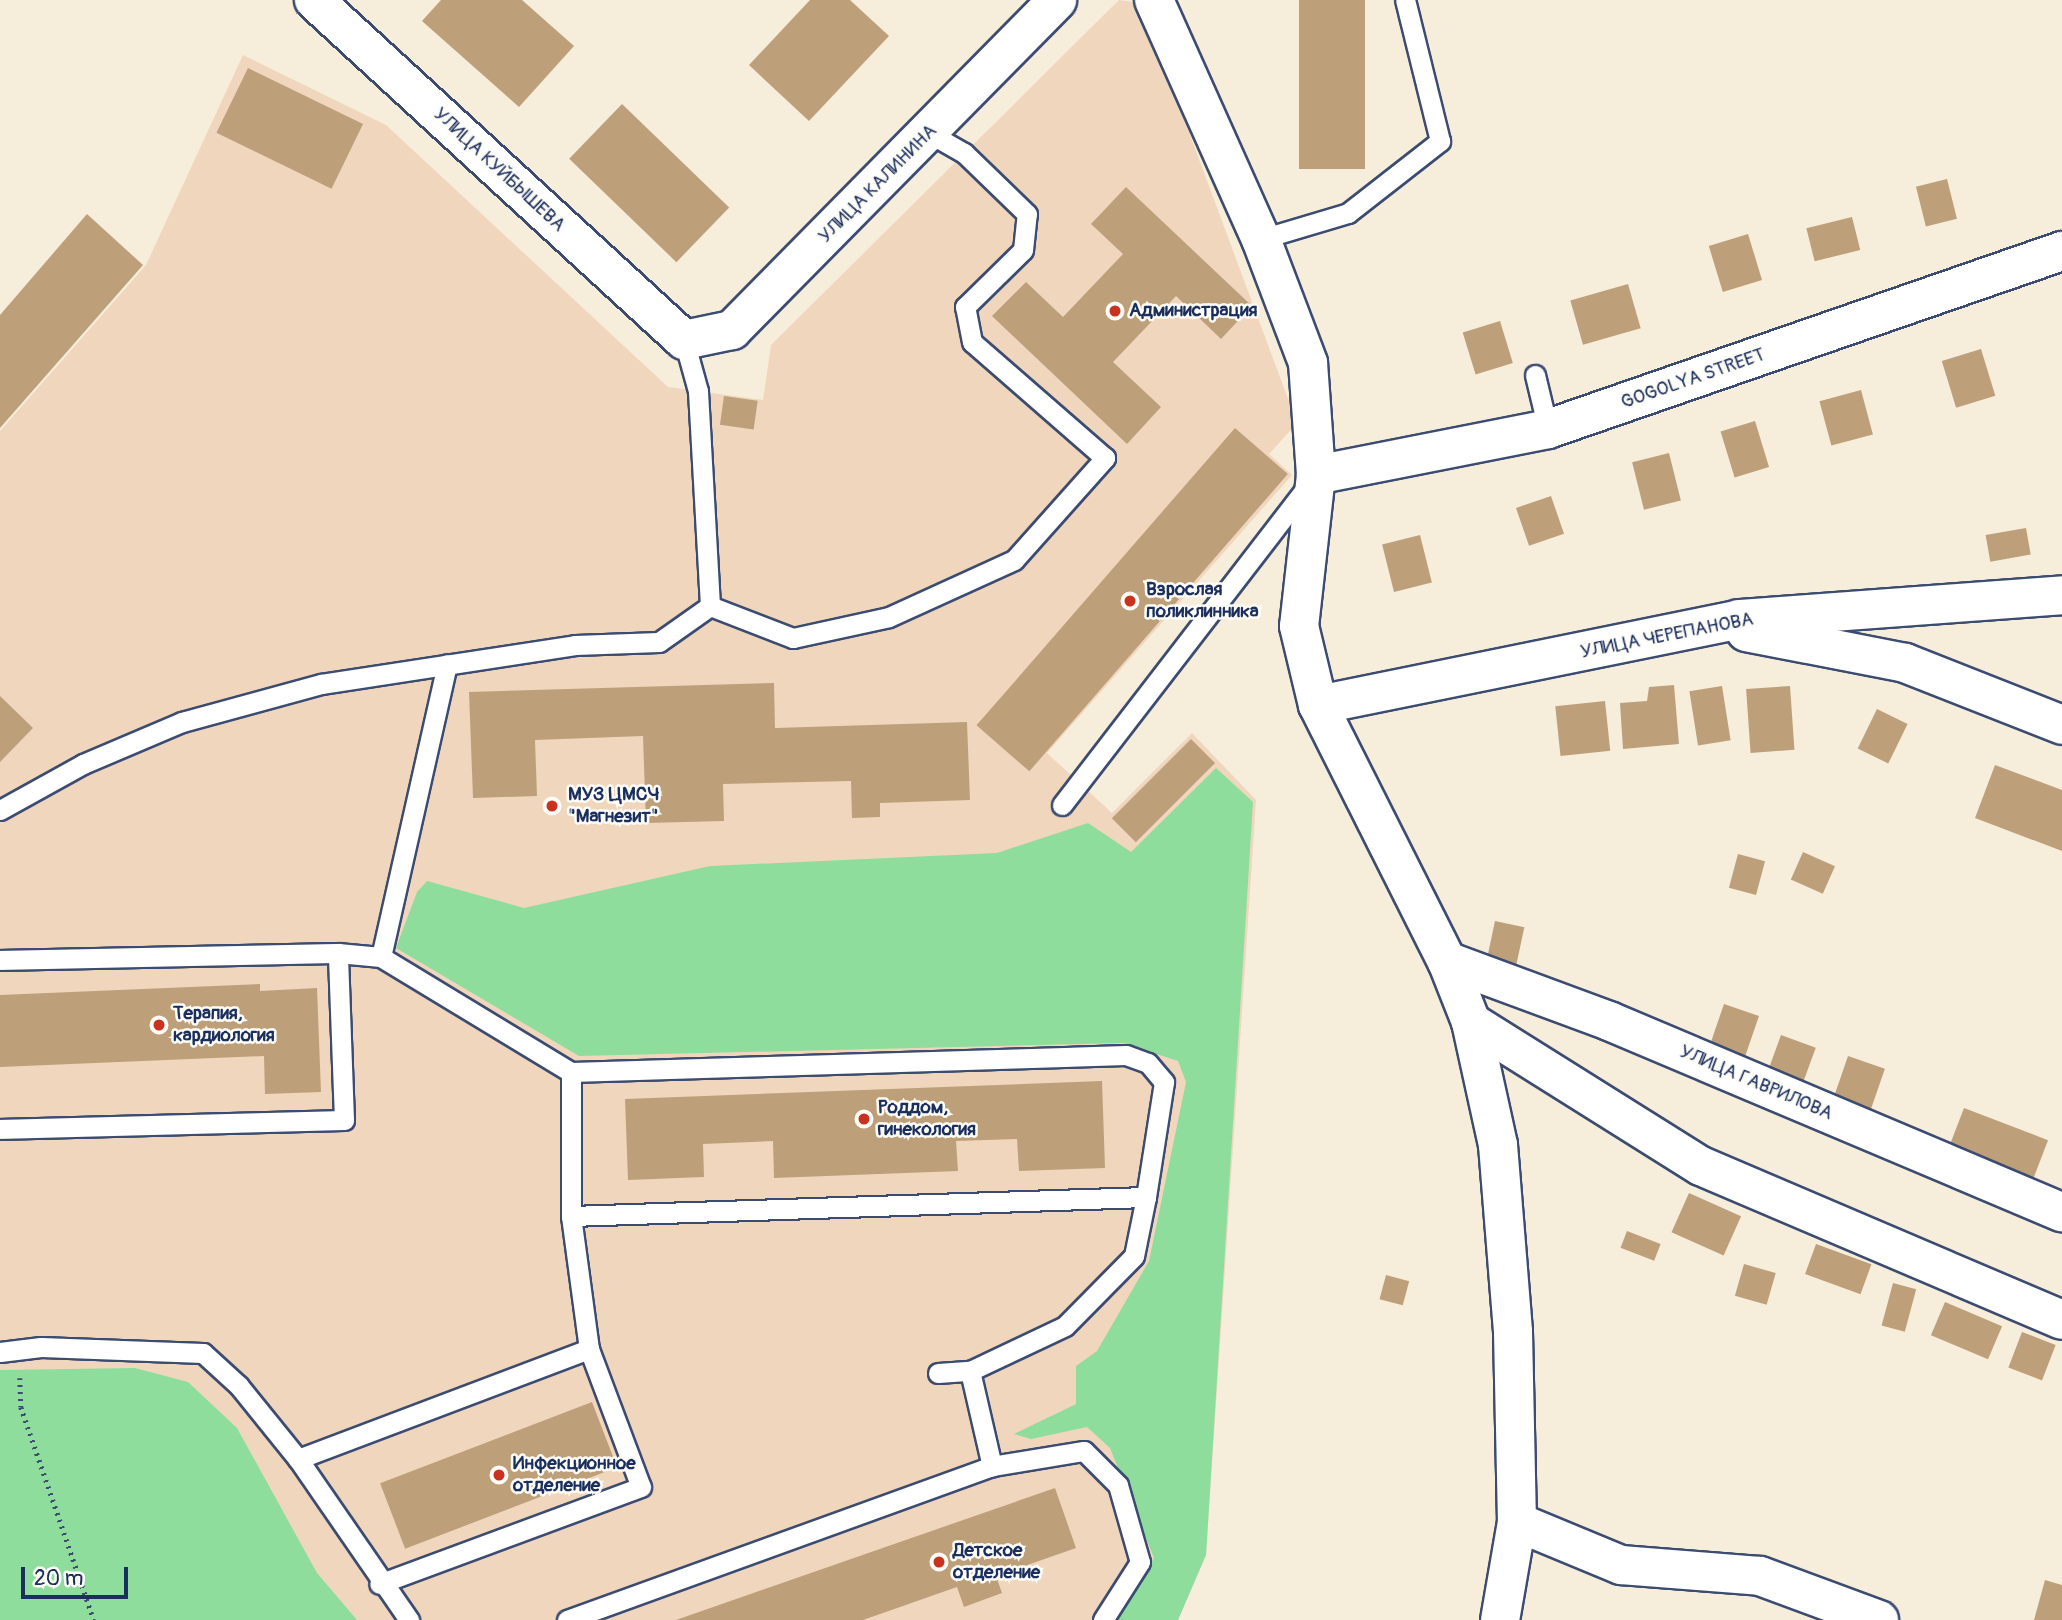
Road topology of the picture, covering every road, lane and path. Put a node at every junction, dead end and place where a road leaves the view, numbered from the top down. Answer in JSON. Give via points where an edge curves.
{"nodes":[{"id":1,"x":314,"y":0,"type":"edge"},
{"id":2,"x":1057,"y":0,"type":"edge"},
{"id":3,"x":1154,"y":0,"type":"edge"},
{"id":4,"x":1405,"y":0,"type":"edge"},
{"id":5,"x":929,"y":134,"type":"junction"},
{"id":6,"x":1261,"y":239,"type":"junction"},
{"id":7,"x":2062,"y":251,"type":"edge"},
{"id":8,"x":684,"y":340,"type":"junction"},
{"id":9,"x":1535,"y":375,"type":"dead end"},
{"id":10,"x":1548,"y":429,"type":"junction"},
{"id":11,"x":1316,"y":475,"type":"junction"},
{"id":12,"x":2062,"y":595,"type":"edge"},
{"id":13,"x":710,"y":606,"type":"junction"},
{"id":14,"x":1710,"y":625,"type":"junction"},
{"id":15,"x":447,"y":664,"type":"junction"},
{"id":16,"x":1318,"y":705,"type":"junction"},
{"id":17,"x":2062,"y":725,"type":"edge"},
{"id":18,"x":1062,"y":805,"type":"dead end"},
{"id":19,"x":0,"y":810,"type":"edge"},
{"id":20,"x":338,"y":953,"type":"junction"},
{"id":21,"x":381,"y":957,"type":"junction"},
{"id":22,"x":0,"y":960,"type":"edge"},
{"id":23,"x":1447,"y":961,"type":"junction"},
{"id":24,"x":1471,"y":1022,"type":"junction"},
{"id":25,"x":571,"y":1072,"type":"junction"},
{"id":26,"x":0,"y":1129,"type":"edge"},
{"id":27,"x":1146,"y":1197,"type":"junction"},
{"id":28,"x":2062,"y":1212,"type":"edge"},
{"id":29,"x":571,"y":1216,"type":"junction"},
{"id":30,"x":2062,"y":1320,"type":"edge"},
{"id":31,"x":589,"y":1349,"type":"junction"},
{"id":32,"x":9,"y":1351,"type":"edge"},
{"id":33,"x":970,"y":1371,"type":"junction"},
{"id":34,"x":938,"y":1373,"type":"dead end"},
{"id":35,"x":298,"y":1460,"type":"junction"},
{"id":36,"x":992,"y":1466,"type":"junction"},
{"id":37,"x":1517,"y":1521,"type":"junction"},
{"id":38,"x":379,"y":1584,"type":"junction"},
{"id":39,"x":94,"y":1620,"type":"edge"},
{"id":40,"x":409,"y":1620,"type":"edge"},
{"id":41,"x":567,"y":1620,"type":"edge"},
{"id":42,"x":1103,"y":1620,"type":"edge"},
{"id":43,"x":1500,"y":1620,"type":"edge"},
{"id":44,"x":1879,"y":1620,"type":"edge"}],
"edges":[{"from":1,"to":8,"type":"street","name":"УЛИЦА КУЙБЫШЕВА"},
{"from":2,"to":5,"type":"street","name":"УЛИЦА КАЛИНИНА"},
{"from":3,"to":6,"type":"street"},
{"from":4,"to":6,"type":"lane","via":[[1440,141],[1348,213]]},
{"from":5,"to":8,"type":"street","name":"УЛИЦА КАЛИНИНА","via":[[732,330]]},
{"from":5,"to":13,"type":"lane","via":[[964,153],[1027,214],[1023,250],[965,307],[972,342],[1105,458],[1014,560],[889,618],[793,638]]},
{"from":6,"to":11,"type":"street","via":[[1308,363]]},
{"from":7,"to":10,"type":"street","name":"GOGOLYA STREET"},
{"from":8,"to":13,"type":"lane","via":[[698,391]]},
{"from":9,"to":10,"type":"lane"},
{"from":10,"to":11,"type":"street","name":"GOGOLYA STREET"},
{"from":11,"to":16,"type":"street","via":[[1299,626]]},
{"from":11,"to":18,"type":"lane"},
{"from":12,"to":14,"type":"street","name":"УЛИЦА ЧЕРЕПАНОВА"},
{"from":13,"to":15,"type":"lane","via":[[659,642],[575,645]]},
{"from":14,"to":16,"type":"street","name":"УЛИЦА ЧЕРЕПАНОВА"},
{"from":14,"to":17,"type":"street","via":[[1905,663]]},
{"from":15,"to":19,"type":"lane","via":[[321,684],[182,722],[83,764]]},
{"from":15,"to":21,"type":"lane"},
{"from":16,"to":23,"type":"street"},
{"from":20,"to":21,"type":"lane"},
{"from":20,"to":22,"type":"lane"},
{"from":20,"to":26,"type":"lane","via":[[344,1119]]},
{"from":21,"to":25,"type":"lane"},
{"from":23,"to":24,"type":"street"},
{"from":23,"to":28,"type":"street","name":"УЛИЦА ГАВРИЛОВА","via":[[1609,1021]]},
{"from":24,"to":30,"type":"street","via":[[1701,1166]]},
{"from":24,"to":37,"type":"street","via":[[1498,1144],[1513,1332]]},
{"from":25,"to":27,"type":"lane","via":[[1126,1055],[1148,1063],[1164,1082]]},
{"from":25,"to":29,"type":"lane"},
{"from":27,"to":29,"type":"lane"},
{"from":27,"to":33,"type":"lane","via":[[1134,1256],[1108,1288],[1065,1326]]},
{"from":29,"to":31,"type":"lane"},
{"from":31,"to":35,"type":"lane"},
{"from":31,"to":38,"type":"lane","via":[[641,1487]]},
{"from":32,"to":35,"type":"lane","via":[[202,1353],[239,1386]]},
{"from":32,"to":39,"type":"path","via":[[21,1407]]},
{"from":33,"to":34,"type":"lane"},
{"from":33,"to":36,"type":"lane"},
{"from":35,"to":38,"type":"lane"},
{"from":36,"to":41,"type":"lane"},
{"from":36,"to":42,"type":"lane","via":[[1084,1451],[1118,1485],[1140,1562]]},
{"from":37,"to":43,"type":"street"},
{"from":37,"to":44,"type":"street","via":[[1621,1565],[1760,1576]]},
{"from":38,"to":40,"type":"lane"}]}
